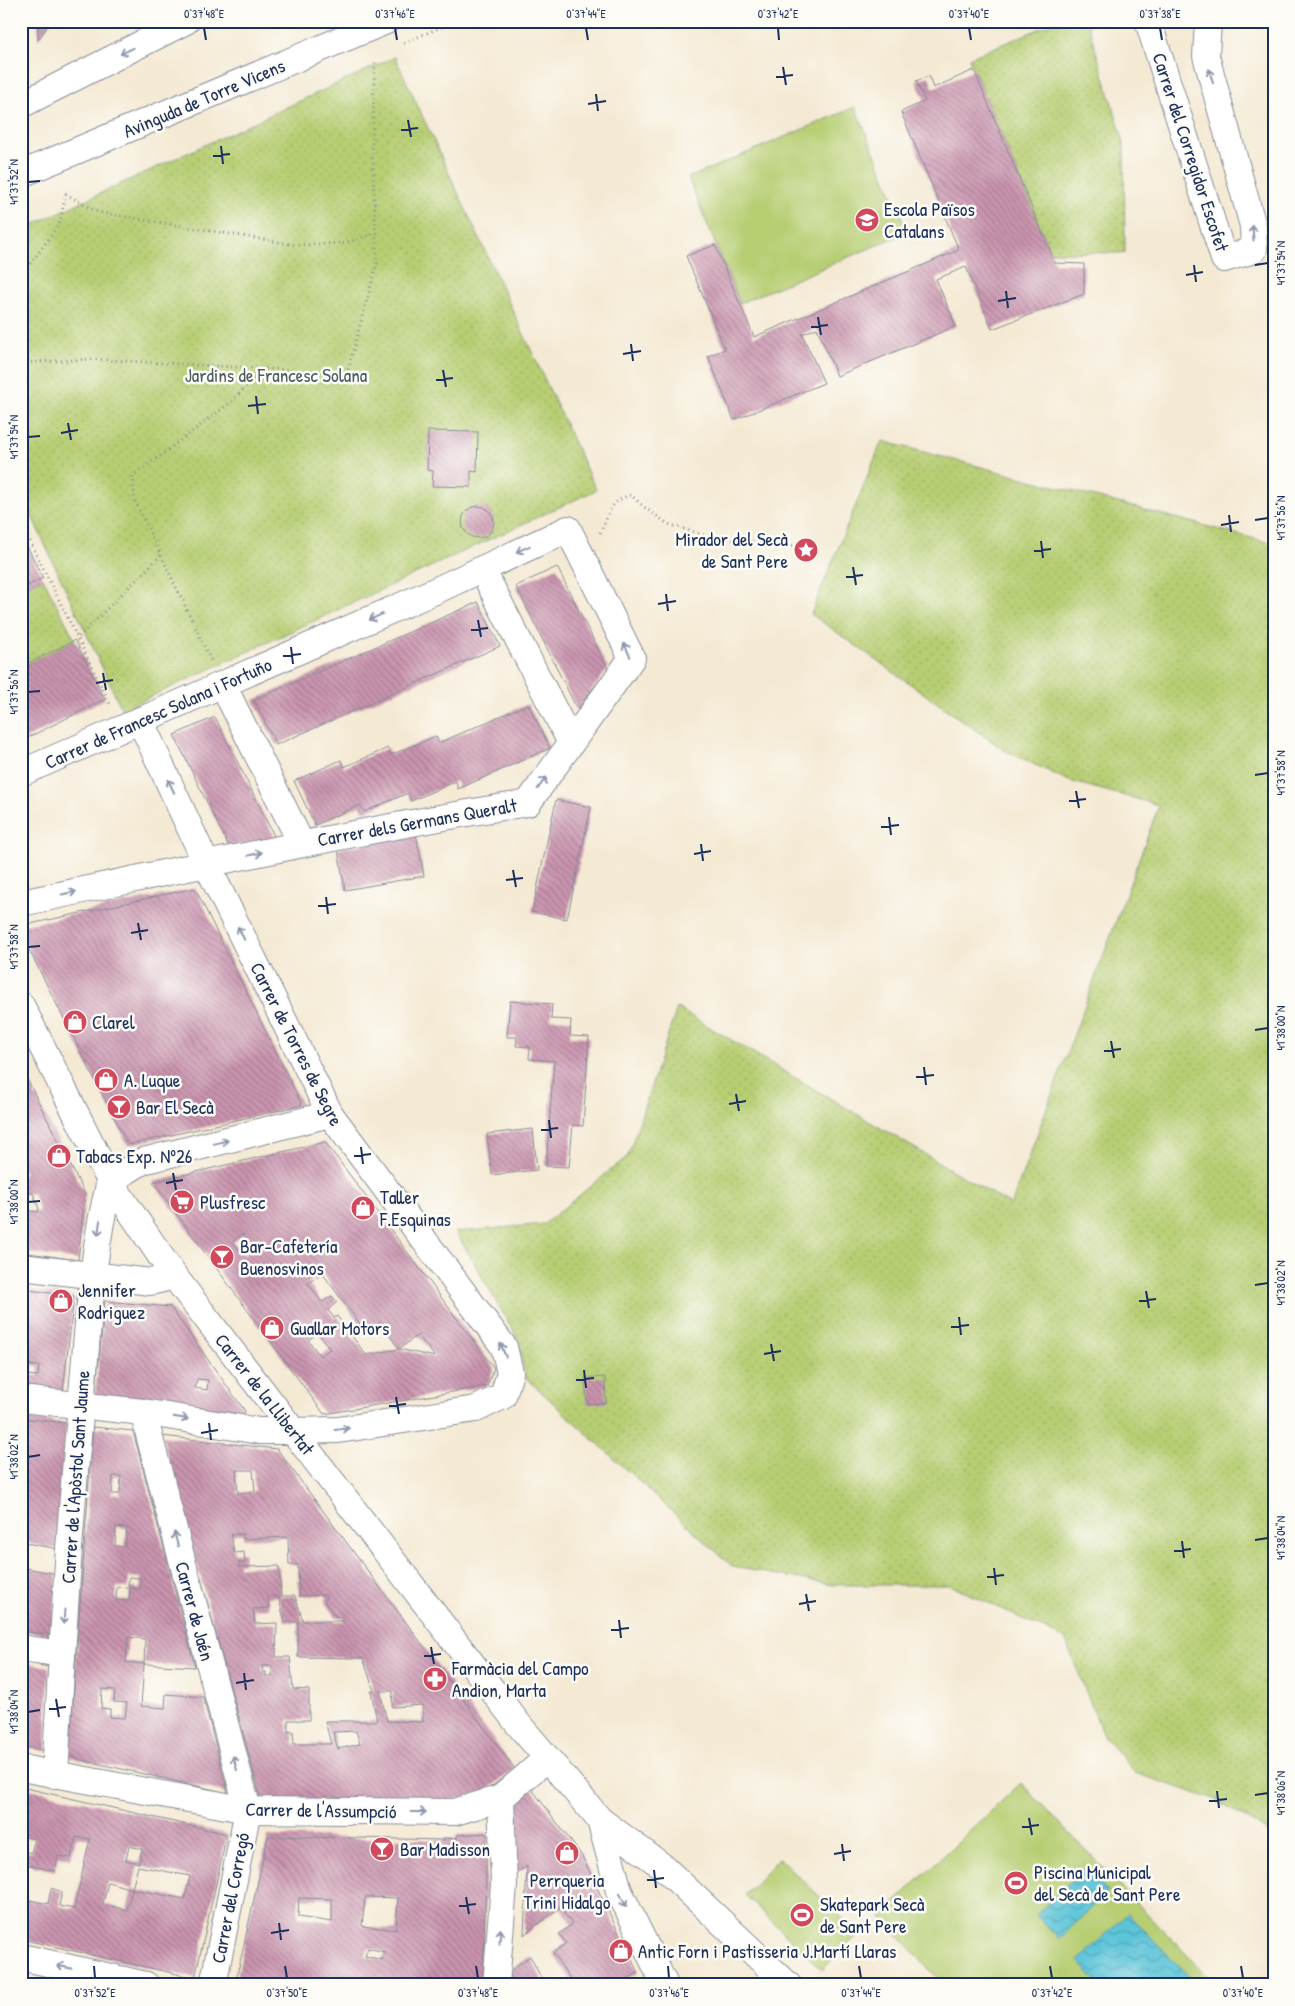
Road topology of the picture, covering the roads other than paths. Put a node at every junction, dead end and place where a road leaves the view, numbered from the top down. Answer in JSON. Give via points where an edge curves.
{"nodes":[{"id":1,"x":186,"y":21,"type":"edge"},
{"id":2,"x":386,"y":21,"type":"edge"},
{"id":3,"x":1148,"y":21,"type":"edge"},
{"id":4,"x":1208,"y":21,"type":"edge"},
{"id":5,"x":153,"y":29,"type":"edge"},
{"id":6,"x":21,"y":104,"type":"edge"},
{"id":7,"x":21,"y":174,"type":"edge"},
{"id":8,"x":568,"y":529,"type":"joint"},
{"id":9,"x":482,"y":569,"type":"junction"},
{"id":10,"x":223,"y":684,"type":"junction"},
{"id":11,"x":140,"y":720,"type":"junction"},
{"id":12,"x":571,"y":743,"type":"junction"},
{"id":13,"x":21,"y":773,"type":"edge"},
{"id":14,"x":301,"y":843,"type":"junction"},
{"id":15,"x":207,"y":865,"type":"junction"},
{"id":16,"x":21,"y":903,"type":"edge"},
{"id":17,"x":24,"y":1015,"type":"edge"},
{"id":18,"x":330,"y":1114,"type":"junction"},
{"id":19,"x":110,"y":1181,"type":"junction"},
{"id":20,"x":21,"y":1267,"type":"edge"},
{"id":21,"x":92,"y":1275,"type":"junction"},
{"id":22,"x":174,"y":1276,"type":"junction"},
{"id":23,"x":21,"y":1399,"type":"edge"},
{"id":24,"x":81,"y":1405,"type":"junction"},
{"id":25,"x":143,"y":1412,"type":"junction"},
{"id":26,"x":294,"y":1431,"type":"junction"},
{"id":27,"x":21,"y":1648,"type":"edge"},
{"id":28,"x":62,"y":1654,"type":"junction"},
{"id":29,"x":547,"y":1758,"type":"junction"},
{"id":30,"x":21,"y":1768,"type":"edge"},
{"id":31,"x":55,"y":1775,"type":"junction"},
{"id":32,"x":501,"y":1798,"type":"junction"},
{"id":33,"x":248,"y":1810,"type":"junction"},
{"id":34,"x":600,"y":1820,"type":"junction"},
{"id":35,"x":21,"y":1957,"type":"edge"},
{"id":36,"x":658,"y":1982,"type":"edge"},
{"id":37,"x":146,"y":1985,"type":"edge"},
{"id":38,"x":213,"y":1985,"type":"edge"},
{"id":39,"x":496,"y":1985,"type":"edge"},
{"id":40,"x":788,"y":1985,"type":"edge"}],
"edges":[{"from":1,"to":5,"type":"street"},
{"from":2,"to":7,"type":"street","name":"Avinguda de Torre Vicens"},
{"from":3,"to":4,"type":"street","name":"Carrer del Corregidor Escofet","one_way":true,"via":[[1224,259],[1254,250],[1253,226],[1206,56]]},
{"from":5,"to":6,"type":"street","one_way":true},
{"from":8,"to":9,"type":"street","name":"Carrer de Francesc Solana i Fortuño","one_way":true},
{"from":12,"to":8,"type":"street","name":"Carrer dels Germans Queralt","one_way":true,"via":[[632,658]]},
{"from":9,"to":10,"type":"street","name":"Carrer de Francesc Solana i Fortuño","one_way":true},
{"from":9,"to":12,"type":"street"},
{"from":10,"to":11,"type":"street","name":"Carrer de Francesc Solana i Fortuño"},
{"from":10,"to":14,"type":"street"},
{"from":11,"to":13,"type":"street","name":"Carrer de Francesc Solana i Fortuño"},
{"from":15,"to":11,"type":"street","name":"Carrer de Torres de Segre","one_way":true},
{"from":14,"to":12,"type":"street","name":"Carrer dels Germans Queralt","one_way":true,"via":[[528,803]]},
{"from":15,"to":14,"type":"street","name":"Carrer dels Germans Queralt","one_way":true},
{"from":16,"to":15,"type":"street","name":"Carrer dels Germans Queralt","one_way":true},
{"from":18,"to":15,"type":"street","name":"Carrer de Torres de Segre","one_way":true},
{"from":17,"to":19,"type":"street","name":"Carrer de la Llibertat"},
{"from":19,"to":18,"type":"street","one_way":true,"via":[[143,1161]]},
{"from":26,"to":18,"type":"street","name":"Carrer de Torres de Segre","one_way":true,"via":[[338,1430],[476,1409],[503,1396],[510,1373],[504,1347]]},
{"from":19,"to":21,"type":"street","name":"Carrer de l'Apòstol Sant Jaume","one_way":true},
{"from":19,"to":22,"type":"street","name":"Carrer de la Llibertat"},
{"from":20,"to":21,"type":"street"},
{"from":21,"to":22,"type":"street","via":[[151,1282]]},
{"from":21,"to":24,"type":"street","name":"Carrer de l'Apòstol Sant Jaume"},
{"from":22,"to":26,"type":"street","name":"Carrer de la Llibertat"},
{"from":23,"to":24,"type":"street"},
{"from":24,"to":25,"type":"street"},
{"from":24,"to":28,"type":"street","name":"Carrer de l'Apòstol Sant Jaume","one_way":true},
{"from":25,"to":26,"type":"street","one_way":true,"via":[[260,1431]]},
{"from":33,"to":25,"type":"street","name":"Carrer de Jaén","one_way":true},
{"from":26,"to":29,"type":"street","name":"Carrer de la Llibertat"},
{"from":27,"to":28,"type":"street"},
{"from":28,"to":31,"type":"street","name":"Carrer de l'Apòstol Sant Jaume"},
{"from":29,"to":32,"type":"street","name":"Carrer de l'Assumpció"},
{"from":29,"to":34,"type":"street","name":"Carrer de la Llibertat"},
{"from":30,"to":31,"type":"street","name":"Carrer de l'Assumpció"},
{"from":31,"to":33,"type":"street","name":"Carrer de l'Assumpció"},
{"from":33,"to":32,"type":"street","name":"Carrer de l'Assumpció","one_way":true,"via":[[455,1812]]},
{"from":39,"to":32,"type":"street","one_way":true,"via":[[504,1885]]},
{"from":33,"to":38,"type":"street","name":"Carrer del Corregó"},
{"from":34,"to":36,"type":"street","one_way":true,"via":[[619,1891]]},
{"from":34,"to":40,"type":"street","via":[[662,1866]]},
{"from":37,"to":35,"type":"street","one_way":true}]}
